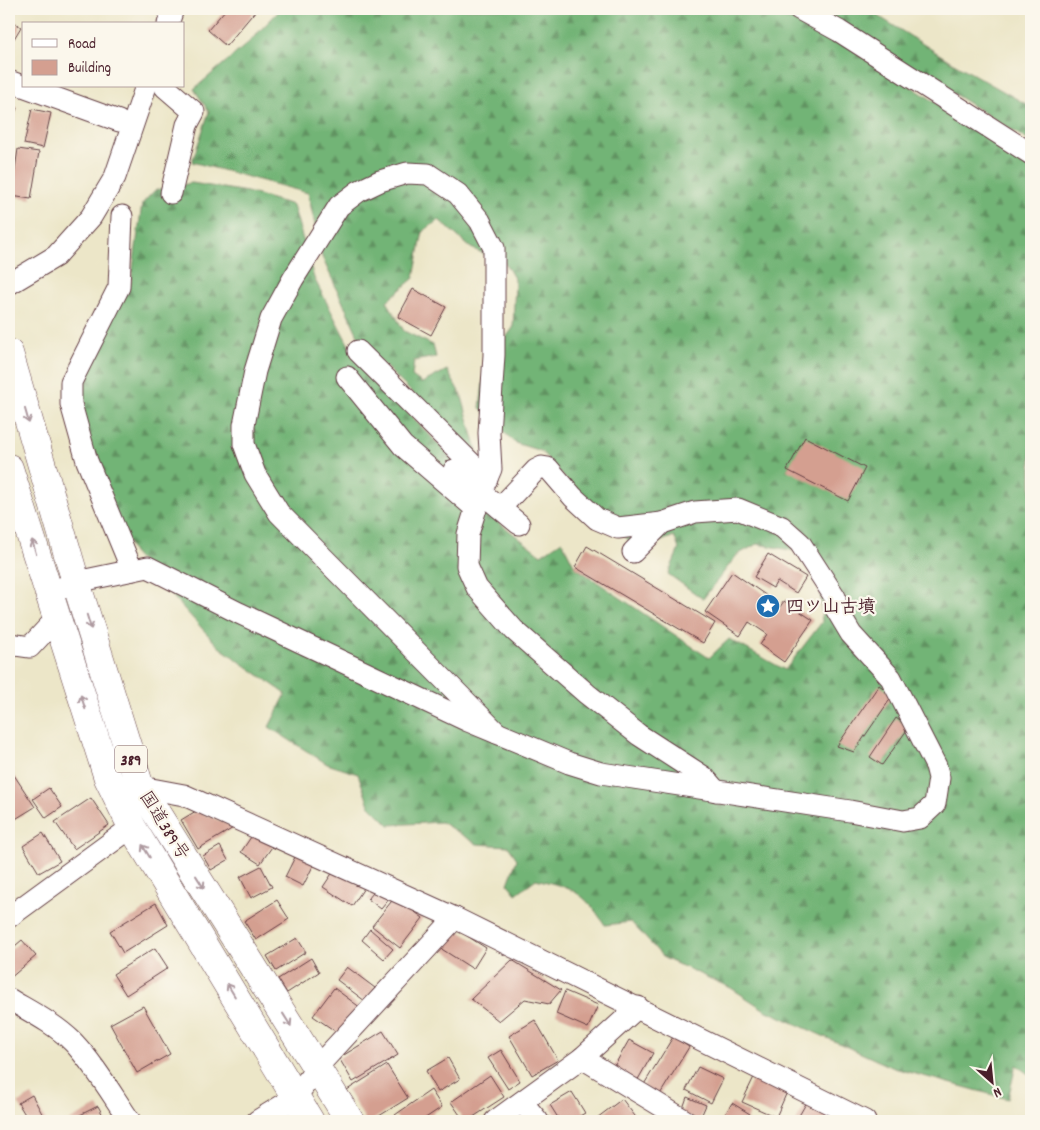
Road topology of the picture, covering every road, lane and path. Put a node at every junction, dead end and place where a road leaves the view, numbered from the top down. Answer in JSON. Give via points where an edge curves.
{"nodes":[{"id":1,"x":173,"y":9,"type":"edge"},
{"id":2,"x":799,"y":9,"type":"edge"},
{"id":3,"x":169,"y":22,"type":"edge"},
{"id":4,"x":9,"y":81,"type":"edge"},
{"id":5,"x":22,"y":86,"type":"edge"},
{"id":6,"x":28,"y":88,"type":"edge"},
{"id":7,"x":156,"y":88,"type":"edge"},
{"id":8,"x":158,"y":88,"type":"edge"},
{"id":9,"x":119,"y":122,"type":"dead end"},
{"id":10,"x":1031,"y":154,"type":"edge"},
{"id":11,"x":171,"y":193,"type":"dead end"},
{"id":12,"x":122,"y":216,"type":"dead end"},
{"id":13,"x":9,"y":284,"type":"edge"},
{"id":14,"x":358,"y":351,"type":"dead end"},
{"id":15,"x":9,"y":353,"type":"edge"},
{"id":16,"x":347,"y":377,"type":"dead end"},
{"id":17,"x":9,"y":468,"type":"edge"},
{"id":18,"x":454,"y":470,"type":"dead end"},
{"id":19,"x":481,"y":493,"type":"junction"},
{"id":20,"x":500,"y":508,"type":"junction"},
{"id":21,"x":662,"y":523,"type":"junction"},
{"id":22,"x":520,"y":524,"type":"dead end"},
{"id":23,"x":633,"y":552,"type":"dead end"},
{"id":24,"x":132,"y":570,"type":"junction"},
{"id":25,"x":76,"y":582,"type":"junction"},
{"id":26,"x":52,"y":606,"type":"junction"},
{"id":27,"x":9,"y":644,"type":"edge"},
{"id":28,"x":496,"y":733,"type":"junction"},
{"id":29,"x":108,"y":778,"type":"junction"},
{"id":30,"x":140,"y":787,"type":"junction"},
{"id":31,"x":716,"y":791,"type":"junction"},
{"id":32,"x":132,"y":827,"type":"junction"},
{"id":33,"x":9,"y":916,"type":"edge"},
{"id":34,"x":455,"y":918,"type":"junction"},
{"id":35,"x":9,"y":999,"type":"edge"},
{"id":36,"x":638,"y":1007,"type":"junction"},
{"id":37,"x":582,"y":1058,"type":"junction"},
{"id":38,"x":317,"y":1067,"type":"junction"},
{"id":39,"x":296,"y":1097,"type":"junction"},
{"id":40,"x":522,"y":1102,"type":"junction"},
{"id":41,"x":130,"y":1121,"type":"edge"},
{"id":42,"x":257,"y":1121,"type":"edge"},
{"id":43,"x":310,"y":1121,"type":"edge"},
{"id":44,"x":350,"y":1121,"type":"edge"},
{"id":45,"x":496,"y":1121,"type":"edge"},
{"id":46,"x":538,"y":1121,"type":"edge"},
{"id":47,"x":686,"y":1121,"type":"edge"},
{"id":48,"x":865,"y":1121,"type":"edge"}],
"edges":[{"from":1,"to":3,"type":"street"},
{"from":2,"to":10,"type":"street","via":[[839,31]]},
{"from":4,"to":5,"type":"street"},
{"from":6,"to":9,"type":"street"},
{"from":7,"to":13,"type":"street","via":[[115,177],[91,217],[56,256]]},
{"from":8,"to":11,"type":"street","via":[[194,112],[187,125]]},
{"from":12,"to":24,"type":"street","via":[[119,287],[71,382],[71,404],[87,461]]},
{"from":14,"to":19,"type":"street"},
{"from":15,"to":25,"type":"highway","name":"国道389号","number":"389","one_way":true},
{"from":16,"to":19,"type":"street","via":[[403,446]]},
{"from":26,"to":17,"type":"highway","name":"国道389号","number":"389","one_way":true},
{"from":18,"to":19,"type":"street"},
{"from":19,"to":20,"type":"street"},
{"from":19,"to":28,"type":"street","via":[[491,469],[494,248],[480,222],[458,194],[428,174],[407,173],[359,191],[339,206],[293,279],[271,319],[255,372],[244,425],[244,444],[255,474],[279,512]]},
{"from":19,"to":31,"type":"street","via":[[468,534],[467,566],[477,588],[514,630],[587,694],[639,735],[704,778]]},
{"from":20,"to":21,"type":"street","via":[[542,467],[548,468],[597,519],[618,528]]},
{"from":20,"to":22,"type":"street"},
{"from":21,"to":23,"type":"street"},
{"from":21,"to":31,"type":"street","via":[[695,512],[738,510],[782,527],[800,543],[835,597],[836,609],[851,634],[891,678],[939,778],[935,804],[920,818],[904,821]]},
{"from":24,"to":25,"type":"street"},
{"from":24,"to":28,"type":"street","via":[[148,567]]},
{"from":25,"to":26,"type":"street"},
{"from":25,"to":30,"type":"highway","name":"国道389号","number":"389","one_way":true},
{"from":26,"to":27,"type":"street","via":[[30,647]]},
{"from":29,"to":26,"type":"highway","name":"国道389号","number":"389","one_way":true},
{"from":28,"to":31,"type":"street","via":[[569,764],[602,773]]},
{"from":29,"to":30,"type":"street"},
{"from":29,"to":32,"type":"highway","name":"国道389号","number":"389"},
{"from":30,"to":34,"type":"street","via":[[184,795]]},
{"from":30,"to":38,"type":"highway","name":"国道389号","number":"389","one_way":true},
{"from":32,"to":33,"type":"street"},
{"from":39,"to":32,"type":"highway","name":"国道389号","number":"389","one_way":true},
{"from":34,"to":36,"type":"street"},
{"from":34,"to":38,"type":"street"},
{"from":35,"to":41,"type":"street","via":[[48,1022],[73,1042]]},
{"from":36,"to":37,"type":"street"},
{"from":36,"to":48,"type":"street"},
{"from":37,"to":40,"type":"street"},
{"from":37,"to":47,"type":"street"},
{"from":38,"to":39,"type":"street"},
{"from":38,"to":44,"type":"highway","name":"国道389号","number":"389"},
{"from":39,"to":42,"type":"street"},
{"from":39,"to":43,"type":"highway","name":"国道389号","number":"389"},
{"from":40,"to":45,"type":"street"},
{"from":40,"to":46,"type":"street"}]}
